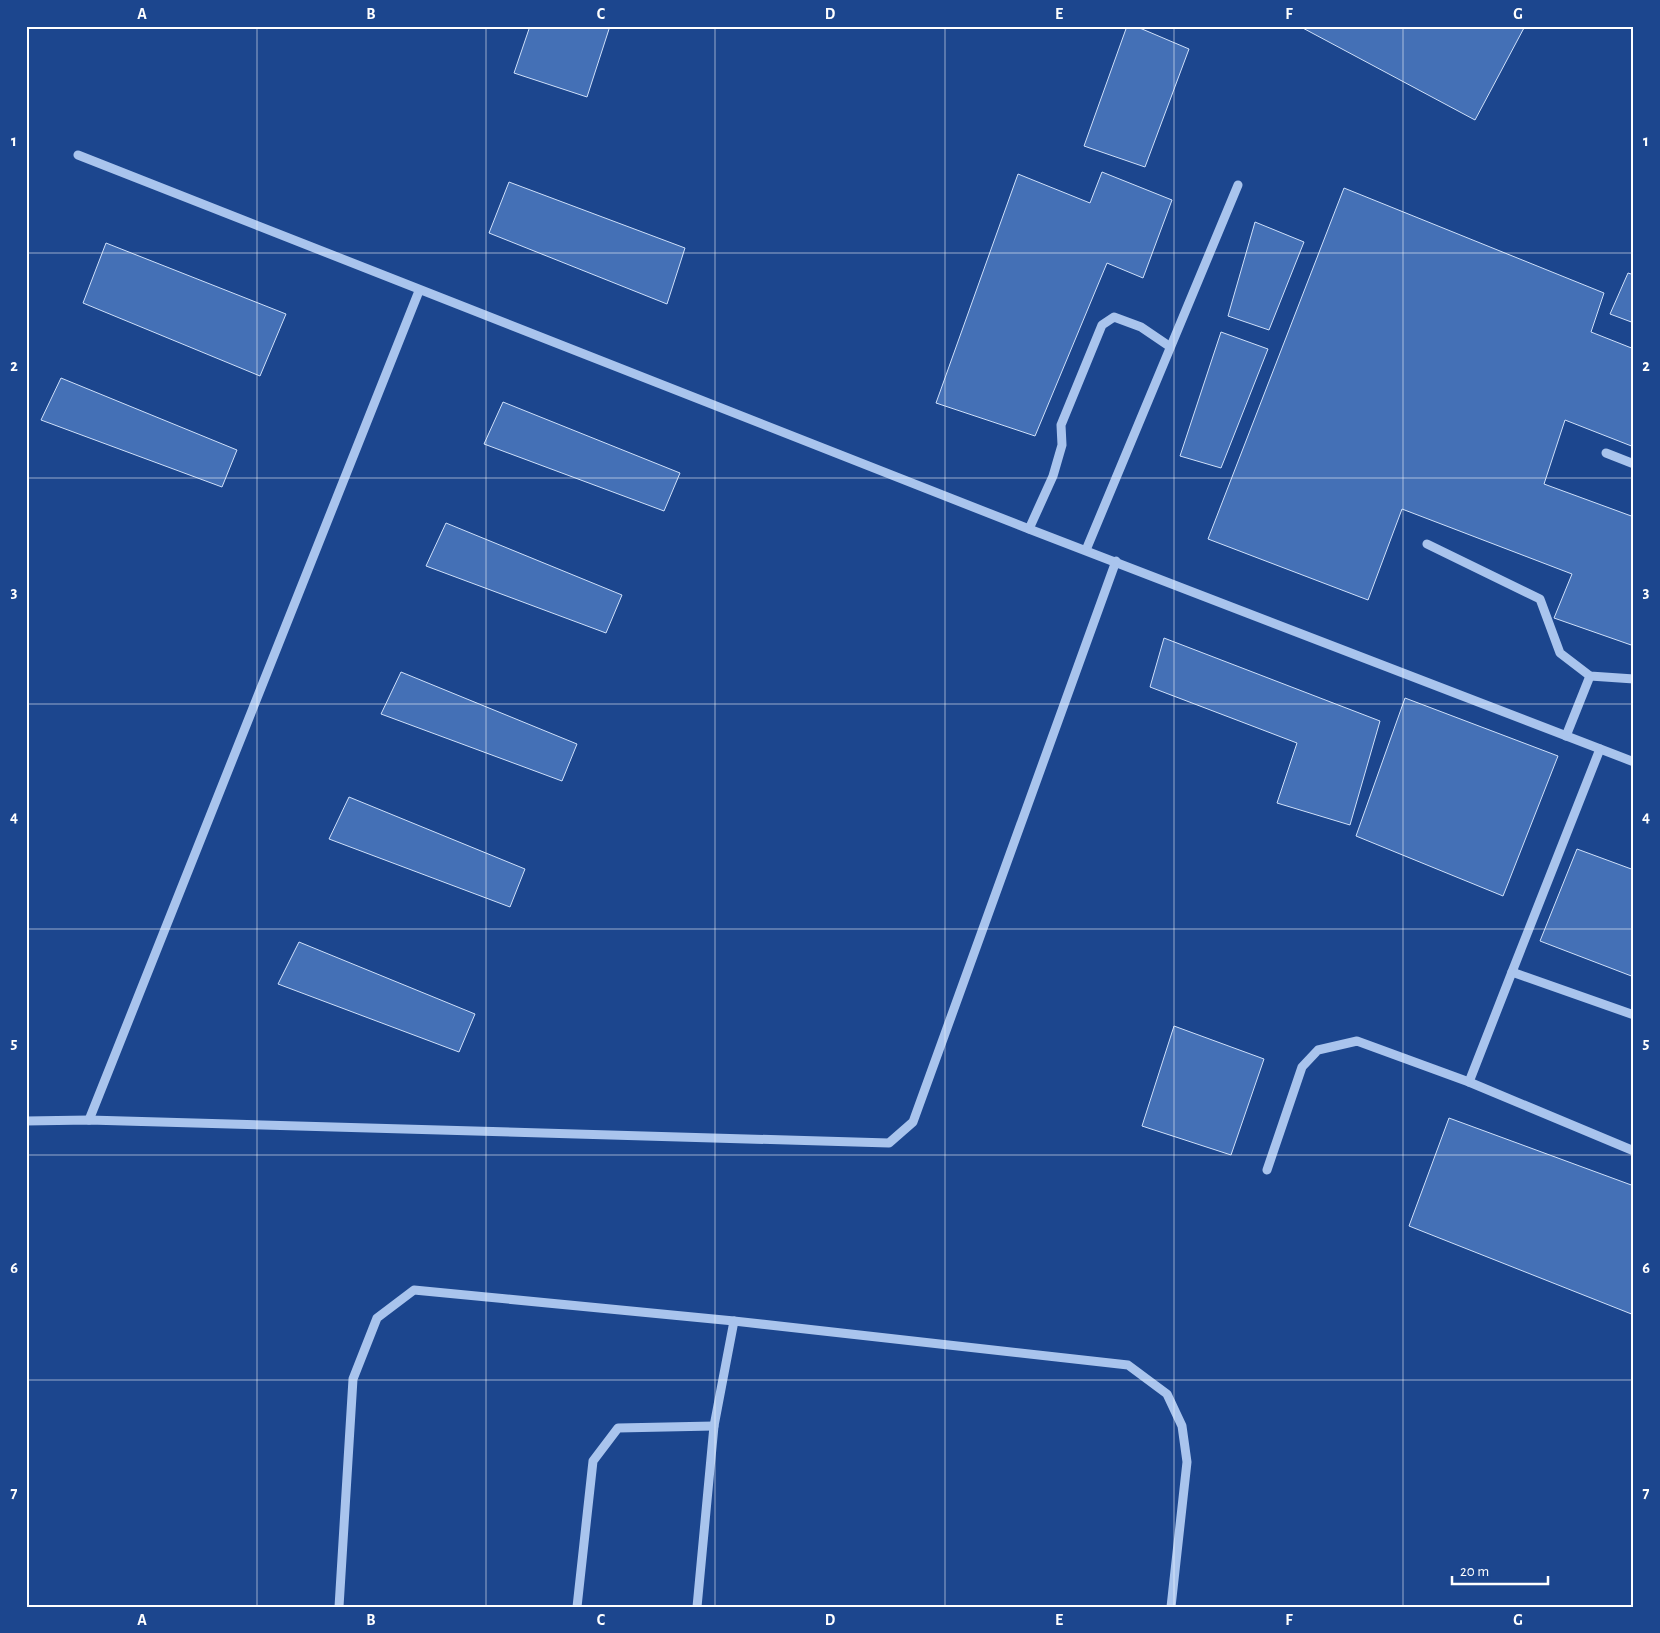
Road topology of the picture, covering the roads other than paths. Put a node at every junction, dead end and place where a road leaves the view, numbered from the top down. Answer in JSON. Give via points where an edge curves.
{"nodes":[{"id":1,"x":78,"y":155,"type":"dead end"},
{"id":2,"x":1238,"y":185,"type":"dead end"},
{"id":3,"x":419,"y":291,"type":"junction"},
{"id":4,"x":1169,"y":346,"type":"junction"},
{"id":5,"x":1606,"y":453,"type":"dead end"},
{"id":6,"x":1634,"y":464,"type":"edge"},
{"id":7,"x":1029,"y":529,"type":"junction"},
{"id":8,"x":1427,"y":544,"type":"dead end"},
{"id":9,"x":1086,"y":550,"type":"junction"},
{"id":10,"x":1116,"y":561,"type":"junction"},
{"id":11,"x":1590,"y":676,"type":"junction"},
{"id":12,"x":1634,"y":679,"type":"edge"},
{"id":13,"x":1566,"y":736,"type":"junction"},
{"id":14,"x":1600,"y":749,"type":"junction"},
{"id":15,"x":1634,"y":762,"type":"edge"},
{"id":16,"x":1512,"y":972,"type":"junction"},
{"id":17,"x":1634,"y":1015,"type":"edge"},
{"id":18,"x":1469,"y":1082,"type":"junction"},
{"id":19,"x":89,"y":1120,"type":"junction"},
{"id":20,"x":26,"y":1121,"type":"edge"},
{"id":21,"x":1634,"y":1151,"type":"edge"},
{"id":22,"x":1267,"y":1170,"type":"dead end"},
{"id":23,"x":734,"y":1321,"type":"junction"},
{"id":24,"x":714,"y":1426,"type":"junction"},
{"id":25,"x":339,"y":1607,"type":"edge"},
{"id":26,"x":577,"y":1607,"type":"edge"},
{"id":27,"x":697,"y":1607,"type":"edge"},
{"id":28,"x":1171,"y":1607,"type":"edge"}],
"edges":[{"from":1,"to":3,"type":"street"},
{"from":2,"to":4,"type":"street"},
{"from":3,"to":7,"type":"street"},
{"from":3,"to":19,"type":"street"},
{"from":4,"to":7,"type":"street","via":[[1142,327],[1114,317],[1102,326],[1061,425],[1062,445],[1053,476]]},
{"from":4,"to":9,"type":"street"},
{"from":5,"to":6,"type":"street"},
{"from":7,"to":9,"type":"street"},
{"from":8,"to":11,"type":"street","via":[[1540,600],[1560,653]]},
{"from":9,"to":10,"type":"street"},
{"from":10,"to":13,"type":"street"},
{"from":10,"to":19,"type":"street","via":[[913,1122],[889,1143]]},
{"from":11,"to":12,"type":"street"},
{"from":11,"to":13,"type":"street"},
{"from":13,"to":14,"type":"street"},
{"from":14,"to":15,"type":"street"},
{"from":14,"to":16,"type":"street"},
{"from":16,"to":17,"type":"street"},
{"from":16,"to":18,"type":"street"},
{"from":18,"to":21,"type":"street"},
{"from":18,"to":22,"type":"street","via":[[1357,1041],[1318,1050],[1302,1067]]},
{"from":19,"to":20,"type":"street"},
{"from":23,"to":24,"type":"street"},
{"from":23,"to":25,"type":"street","via":[[414,1290],[377,1318],[353,1379]]},
{"from":23,"to":28,"type":"street","via":[[1128,1365],[1167,1394],[1182,1426],[1187,1462]]},
{"from":24,"to":26,"type":"street","via":[[618,1428],[592,1461]]},
{"from":24,"to":27,"type":"street"}]}
